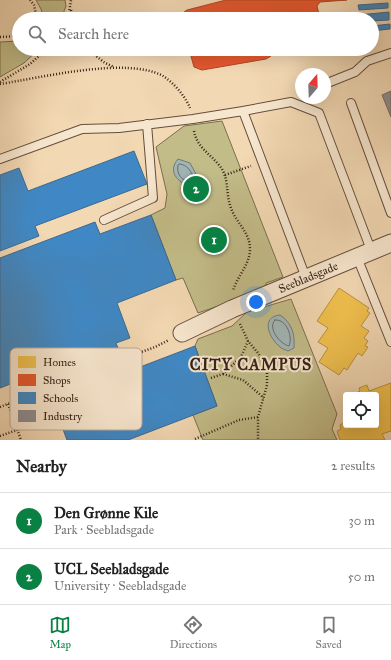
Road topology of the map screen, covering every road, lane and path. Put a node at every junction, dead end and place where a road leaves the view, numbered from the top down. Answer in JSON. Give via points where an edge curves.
{"nodes":[{"id":1,"x":30,"y":0,"type":"edge"},
{"id":2,"x":71,"y":0,"type":"edge"},
{"id":3,"x":71,"y":8,"type":"junction"},
{"id":4,"x":36,"y":12,"type":"edge"},
{"id":5,"x":70,"y":12,"type":"edge"},
{"id":6,"x":72,"y":12,"type":"edge"},
{"id":7,"x":12,"y":36,"type":"edge"},
{"id":8,"x":0,"y":37,"type":"edge"},
{"id":9,"x":391,"y":53,"type":"edge"},
{"id":10,"x":39,"y":56,"type":"edge"},
{"id":11,"x":96,"y":56,"type":"edge"},
{"id":12,"x":117,"y":68,"type":"junction"},
{"id":13,"x":331,"y":82,"type":"edge"},
{"id":14,"x":0,"y":83,"type":"edge"},
{"id":15,"x":350,"y":103,"type":"dead end"},
{"id":16,"x":299,"y":105,"type":"joint"},
{"id":17,"x":242,"y":111,"type":"junction"},
{"id":18,"x":193,"y":119,"type":"junction"},
{"id":19,"x":147,"y":124,"type":"junction"},
{"id":20,"x":0,"y":159,"type":"edge"},
{"id":21,"x":262,"y":162,"type":"junction"},
{"id":22,"x":225,"y":175,"type":"junction"},
{"id":23,"x":391,"y":213,"type":"edge"},
{"id":24,"x":104,"y":220,"type":"dead end"},
{"id":25,"x":391,"y":243,"type":"edge"},
{"id":26,"x":364,"y":254,"type":"junction"},
{"id":27,"x":306,"y":278,"type":"junction"},
{"id":28,"x":232,"y":309,"type":"junction"},
{"id":29,"x":182,"y":333,"type":"joint"},
{"id":30,"x":248,"y":341,"type":"junction"},
{"id":31,"x":391,"y":342,"type":"edge"},
{"id":32,"x":142,"y":352,"type":"edge"},
{"id":33,"x":223,"y":374,"type":"junction"},
{"id":34,"x":211,"y":378,"type":"dead end"},
{"id":35,"x":264,"y":398,"type":"junction"},
{"id":36,"x":8,"y":404,"type":"joint"},
{"id":37,"x":0,"y":407,"type":"edge"},
{"id":38,"x":10,"y":410,"type":"edge"},
{"id":39,"x":258,"y":417,"type":"junction"},
{"id":40,"x":17,"y":430,"type":"joint"},
{"id":41,"x":0,"y":436,"type":"edge"},
{"id":42,"x":195,"y":439,"type":"edge"},
{"id":43,"x":21,"y":440,"type":"edge"},
{"id":44,"x":258,"y":440,"type":"edge"}],
"edges":[{"from":1,"to":4,"type":"path"},
{"from":2,"to":3,"type":"path"},
{"from":3,"to":5,"type":"path"},
{"from":3,"to":6,"type":"path"},
{"from":7,"to":8,"type":"path"},
{"from":9,"to":13,"type":"lane","via":[[367,61],[356,72]]},
{"from":10,"to":14,"type":"path"},
{"from":11,"to":12,"type":"path"},
{"from":12,"to":14,"type":"path","via":[[83,69]]},
{"from":12,"to":18,"type":"path","via":[[134,68],[162,76],[182,94],[190,107]]},
{"from":15,"to":23,"type":"lane"},
{"from":16,"to":17,"type":"lane","via":[[291,102]]},
{"from":16,"to":26,"type":"lane","via":[[319,113]]},
{"from":17,"to":18,"type":"lane"},
{"from":17,"to":21,"type":"lane"},
{"from":18,"to":19,"type":"lane"},
{"from":18,"to":22,"type":"path","via":[[195,137],[199,144],[219,164]]},
{"from":19,"to":20,"type":"lane","via":[[82,129]]},
{"from":19,"to":24,"type":"lane","via":[[153,198]]},
{"from":21,"to":22,"type":"path"},
{"from":21,"to":27,"type":"lane"},
{"from":22,"to":28,"type":"path","via":[[232,213],[246,234],[250,249],[248,263],[234,286]]},
{"from":25,"to":26,"type":"street","name":"Seebladsgade"},
{"from":26,"to":27,"type":"street","name":"Seebladsgade"},
{"from":26,"to":31,"type":"lane"},
{"from":27,"to":28,"type":"street","name":"Seebladsgade"},
{"from":28,"to":29,"type":"street","name":"Seebladsgade"},
{"from":28,"to":30,"type":"path"},
{"from":29,"to":32,"type":"path"},
{"from":30,"to":33,"type":"path","via":[[241,357]]},
{"from":30,"to":35,"type":"path","via":[[267,368]]},
{"from":33,"to":34,"type":"path"},
{"from":33,"to":35,"type":"path","via":[[244,380]]},
{"from":35,"to":39,"type":"path"},
{"from":36,"to":37,"type":"path"},
{"from":36,"to":38,"type":"path"},
{"from":39,"to":42,"type":"path","via":[[239,420]]},
{"from":39,"to":44,"type":"path"},
{"from":40,"to":41,"type":"path"},
{"from":40,"to":43,"type":"path"}]}
